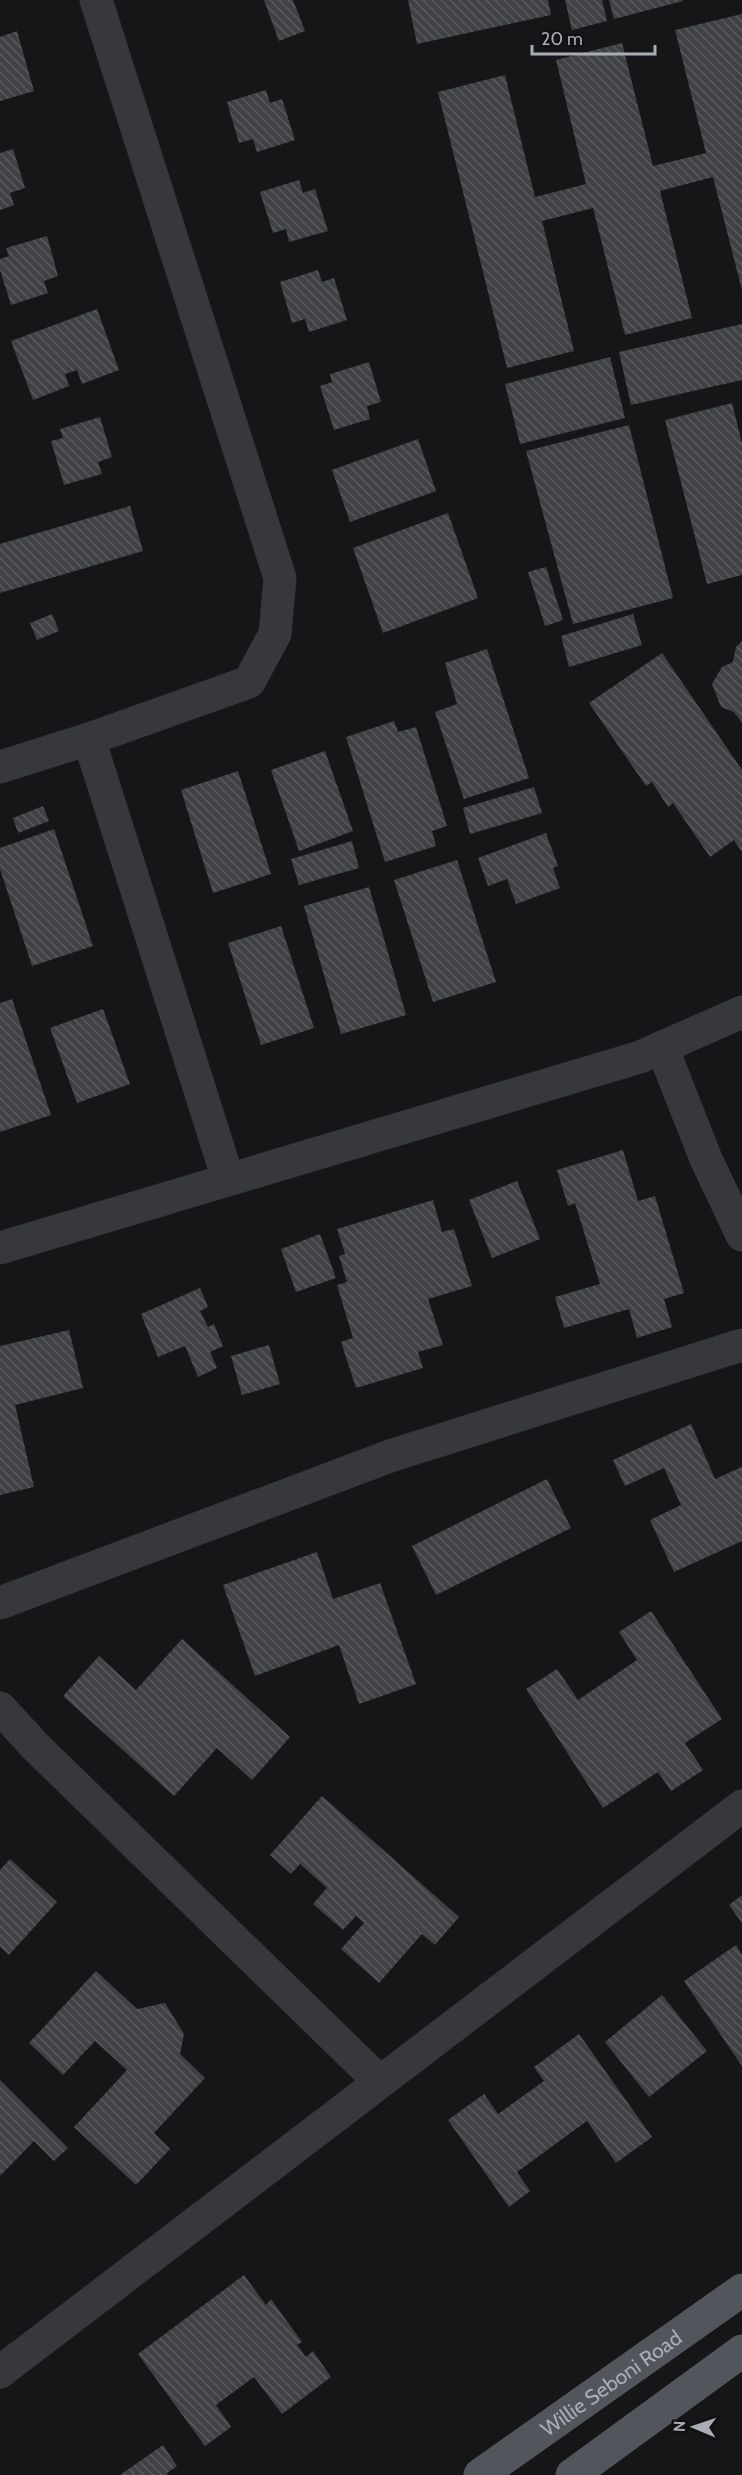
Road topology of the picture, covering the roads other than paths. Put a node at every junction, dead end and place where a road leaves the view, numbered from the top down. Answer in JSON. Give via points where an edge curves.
{"nodes":[{"id":1,"x":96,"y":0,"type":"edge"},
{"id":2,"x":89,"y":739,"type":"junction"},
{"id":3,"x":0,"y":767,"type":"edge"},
{"id":4,"x":742,"y":1012,"type":"edge"},
{"id":5,"x":663,"y":1047,"type":"junction"},
{"id":6,"x":228,"y":1179,"type":"junction"},
{"id":7,"x":742,"y":1235,"type":"edge"},
{"id":8,"x":0,"y":1248,"type":"edge"},
{"id":9,"x":742,"y":1345,"type":"edge"},
{"id":10,"x":0,"y":1603,"type":"edge"},
{"id":11,"x":0,"y":1708,"type":"edge"},
{"id":12,"x":742,"y":1806,"type":"edge"},
{"id":13,"x":379,"y":2081,"type":"junction"},
{"id":14,"x":742,"y":2290,"type":"edge"},
{"id":15,"x":742,"y":2351,"type":"edge"},
{"id":16,"x":0,"y":2372,"type":"edge"},
{"id":17,"x":480,"y":2475,"type":"edge"},
{"id":18,"x":572,"y":2475,"type":"edge"}],
"edges":[{"from":1,"to":2,"type":"street","via":[[280,578],[275,634],[249,682]]},
{"from":2,"to":3,"type":"street"},
{"from":2,"to":6,"type":"street"},
{"from":4,"to":5,"type":"street"},
{"from":5,"to":6,"type":"street"},
{"from":5,"to":7,"type":"street","via":[[706,1159]]},
{"from":6,"to":8,"type":"street"},
{"from":9,"to":10,"type":"street","via":[[390,1456]]},
{"from":11,"to":13,"type":"street"},
{"from":12,"to":13,"type":"street"},
{"from":13,"to":16,"type":"street"},
{"from":14,"to":17,"type":"main road","name":"Willie Seboni Road"},
{"from":15,"to":18,"type":"main road"}]}
